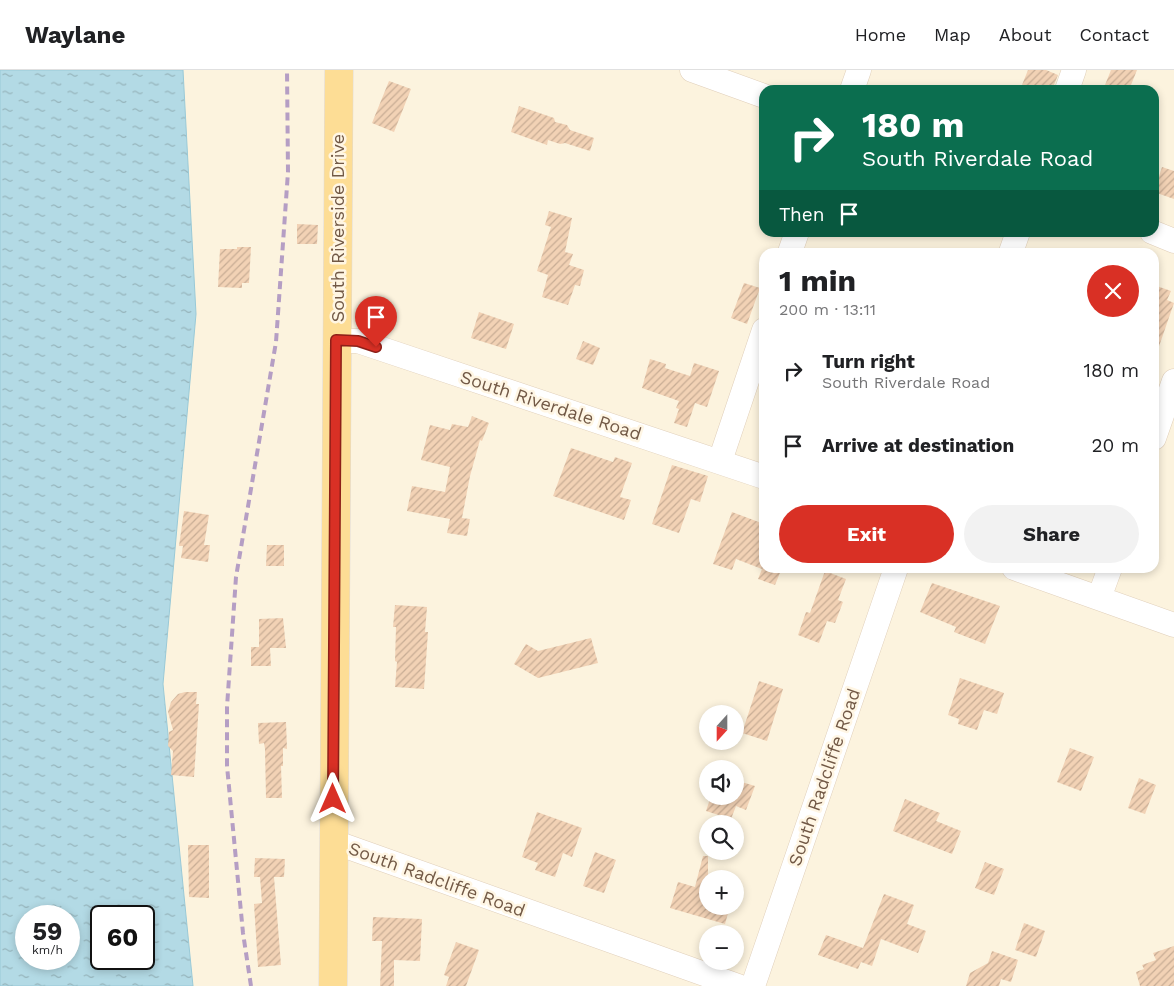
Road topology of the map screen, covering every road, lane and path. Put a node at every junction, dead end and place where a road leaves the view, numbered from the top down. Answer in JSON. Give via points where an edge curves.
{"nodes":[{"id":1,"x":339,"y":70,"type":"edge"},
{"id":2,"x":692,"y":70,"type":"edge"},
{"id":3,"x":859,"y":70,"type":"edge"},
{"id":4,"x":1074,"y":70,"type":"edge"},
{"id":5,"x":854,"y":85,"type":"edge"},
{"id":6,"x":1069,"y":85,"type":"edge"},
{"id":7,"x":759,"y":94,"type":"edge"},
{"id":8,"x":1159,"y":235,"type":"edge"},
{"id":9,"x":1174,"y":241,"type":"edge"},
{"id":10,"x":336,"y":340,"type":"junction"},
{"id":11,"x":759,"y":345,"type":"edge"},
{"id":12,"x":1174,"y":381,"type":"edge"},
{"id":13,"x":1159,"y":424,"type":"edge"},
{"id":14,"x":720,"y":461,"type":"junction"},
{"id":15,"x":759,"y":475,"type":"edge"},
{"id":16,"x":894,"y":573,"type":"edge"},
{"id":17,"x":1028,"y":573,"type":"edge"},
{"id":18,"x":1108,"y":573,"type":"edge"},
{"id":19,"x":1099,"y":598,"type":"junction"},
{"id":20,"x":1174,"y":625,"type":"edge"},
{"id":21,"x":334,"y":842,"type":"junction"},
{"id":22,"x":332,"y":986,"type":"edge"},
{"id":23,"x":738,"y":986,"type":"edge"},
{"id":24,"x":752,"y":986,"type":"edge"}],
"edges":[{"from":1,"to":10,"type":"main road","name":"South Riverside Drive"},
{"from":2,"to":7,"type":"street"},
{"from":3,"to":5,"type":"street"},
{"from":4,"to":6,"type":"street"},
{"from":8,"to":9,"type":"street"},
{"from":10,"to":14,"type":"street","name":"South Riverdale Road","via":[[358,341]]},
{"from":10,"to":21,"type":"main road","name":"South Riverside Drive"},
{"from":11,"to":14,"type":"street"},
{"from":12,"to":13,"type":"street"},
{"from":14,"to":15,"type":"street","name":"South Riverdale Road"},
{"from":16,"to":24,"type":"street","name":"South Radcliffe Road"},
{"from":17,"to":19,"type":"street"},
{"from":18,"to":19,"type":"street"},
{"from":19,"to":20,"type":"street"},
{"from":21,"to":22,"type":"main road","name":"South Riverside Drive"},
{"from":21,"to":23,"type":"street","name":"South Radcliffe Road"}]}
